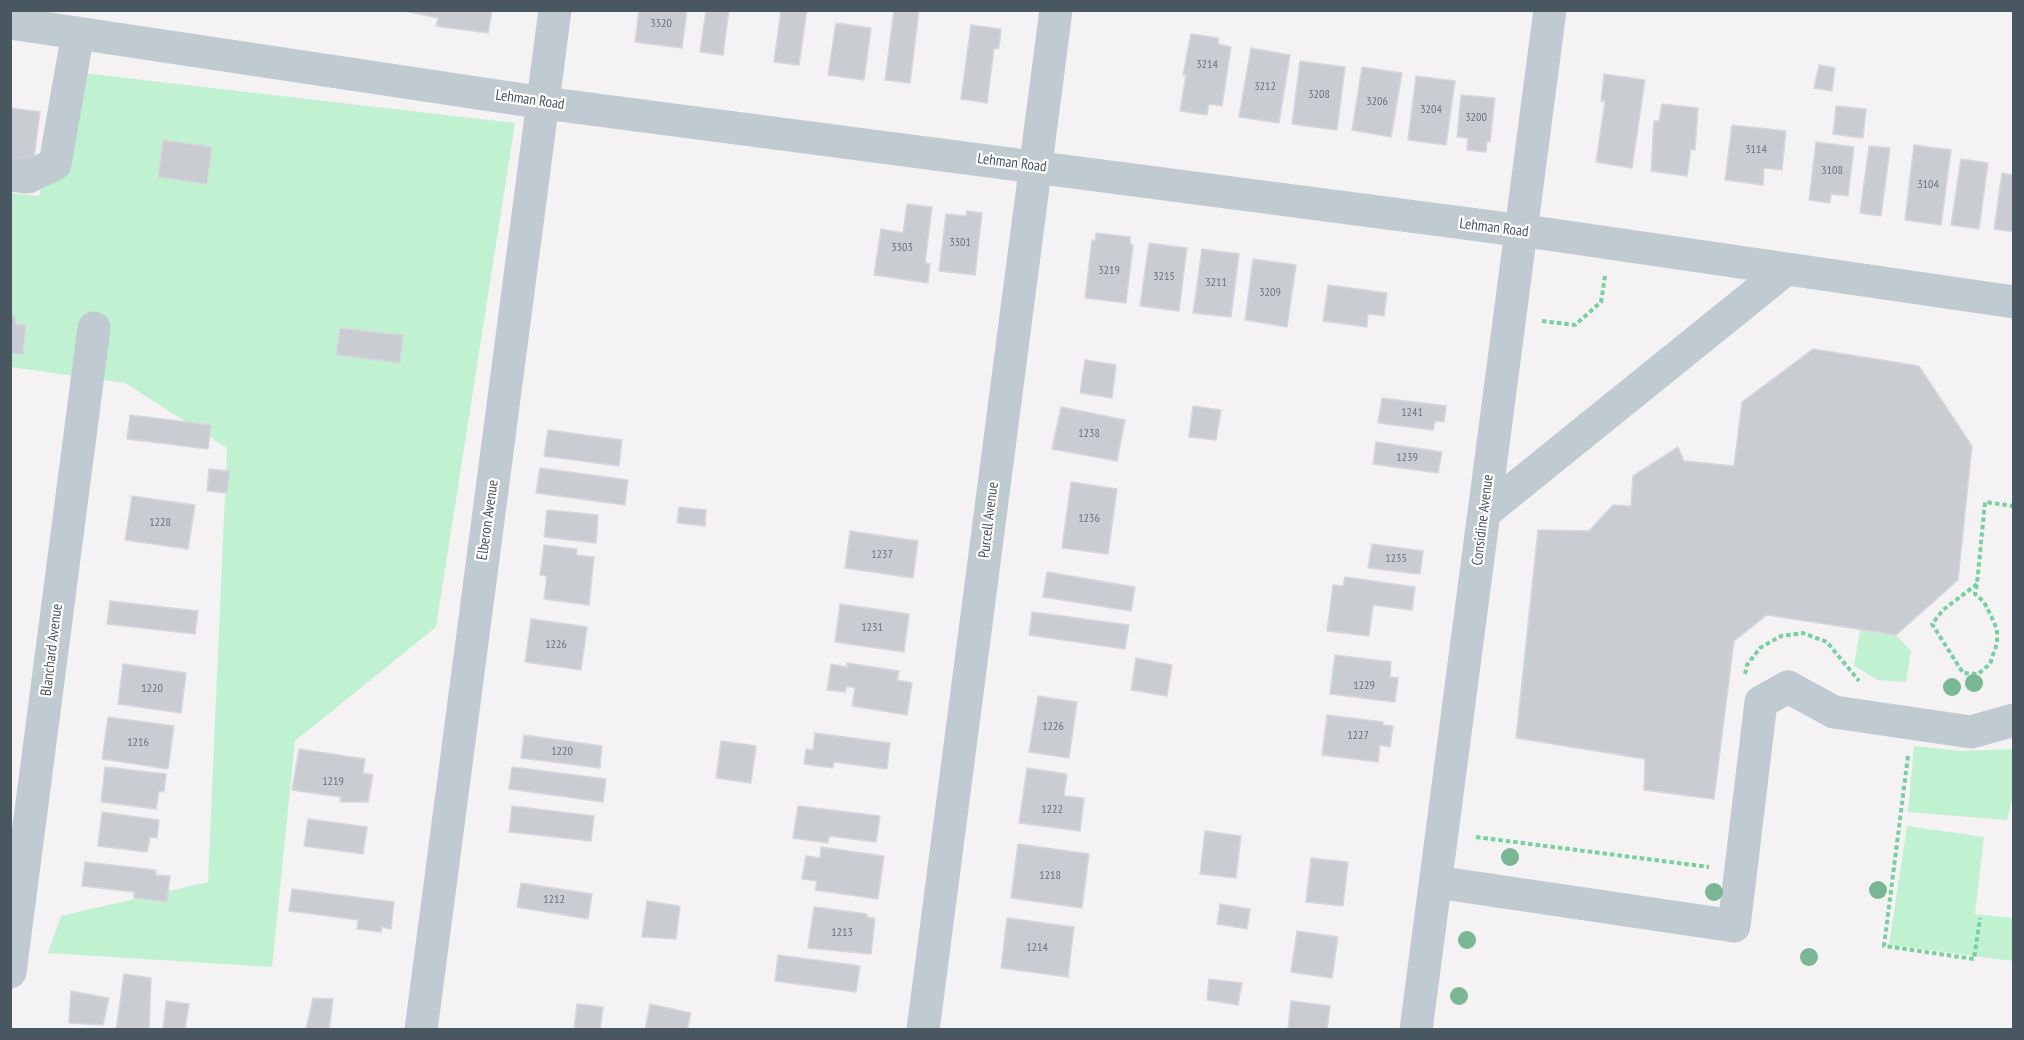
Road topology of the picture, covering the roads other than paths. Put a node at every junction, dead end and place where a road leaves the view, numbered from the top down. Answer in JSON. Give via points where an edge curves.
{"nodes":[{"id":1,"x":555,"y":10,"type":"edge"},
{"id":2,"x":1056,"y":10,"type":"edge"},
{"id":3,"x":1550,"y":10,"type":"edge"},
{"id":4,"x":10,"y":23,"type":"edge"},
{"id":5,"x":78,"y":33,"type":"junction"},
{"id":6,"x":544,"y":103,"type":"junction"},
{"id":7,"x":1034,"y":166,"type":"junction"},
{"id":8,"x":10,"y":175,"type":"edge"},
{"id":9,"x":1521,"y":232,"type":"junction"},
{"id":10,"x":1785,"y":270,"type":"junction"},
{"id":11,"x":2013,"y":302,"type":"edge"},
{"id":12,"x":94,"y":328,"type":"dead end"},
{"id":13,"x":1484,"y":513,"type":"junction"},
{"id":14,"x":2013,"y":720,"type":"edge"},
{"id":15,"x":1436,"y":882,"type":"junction"},
{"id":16,"x":10,"y":972,"type":"edge"},
{"id":17,"x":420,"y":1029,"type":"edge"},
{"id":18,"x":923,"y":1029,"type":"edge"},
{"id":19,"x":1416,"y":1029,"type":"edge"}],
"edges":[{"from":1,"to":6,"type":"street","name":"Elberon Avenue"},
{"from":2,"to":7,"type":"street","name":"Purcell Avenue"},
{"from":3,"to":9,"type":"street","name":"Considine Avenue"},
{"from":4,"to":5,"type":"street","name":"Lehman Road"},
{"from":5,"to":6,"type":"street","name":"Lehman Road"},
{"from":5,"to":8,"type":"street","via":[[55,164],[28,177]]},
{"from":6,"to":7,"type":"street","name":"Lehman Road"},
{"from":6,"to":17,"type":"street","name":"Elberon Avenue"},
{"from":7,"to":9,"type":"street","name":"Lehman Road"},
{"from":7,"to":18,"type":"street","name":"Purcell Avenue"},
{"from":9,"to":10,"type":"street","name":"Lehman Road"},
{"from":9,"to":13,"type":"street","name":"Considine Avenue"},
{"from":10,"to":11,"type":"street","name":"Lehman Road"},
{"from":10,"to":13,"type":"street"},
{"from":12,"to":16,"type":"street","name":"Blanchard Avenue"},
{"from":13,"to":15,"type":"street","name":"Considine Avenue"},
{"from":14,"to":15,"type":"street","via":[[1971,732],[1834,712],[1788,687],[1761,702],[1734,926]]},
{"from":15,"to":19,"type":"street","name":"Considine Avenue"}]}
